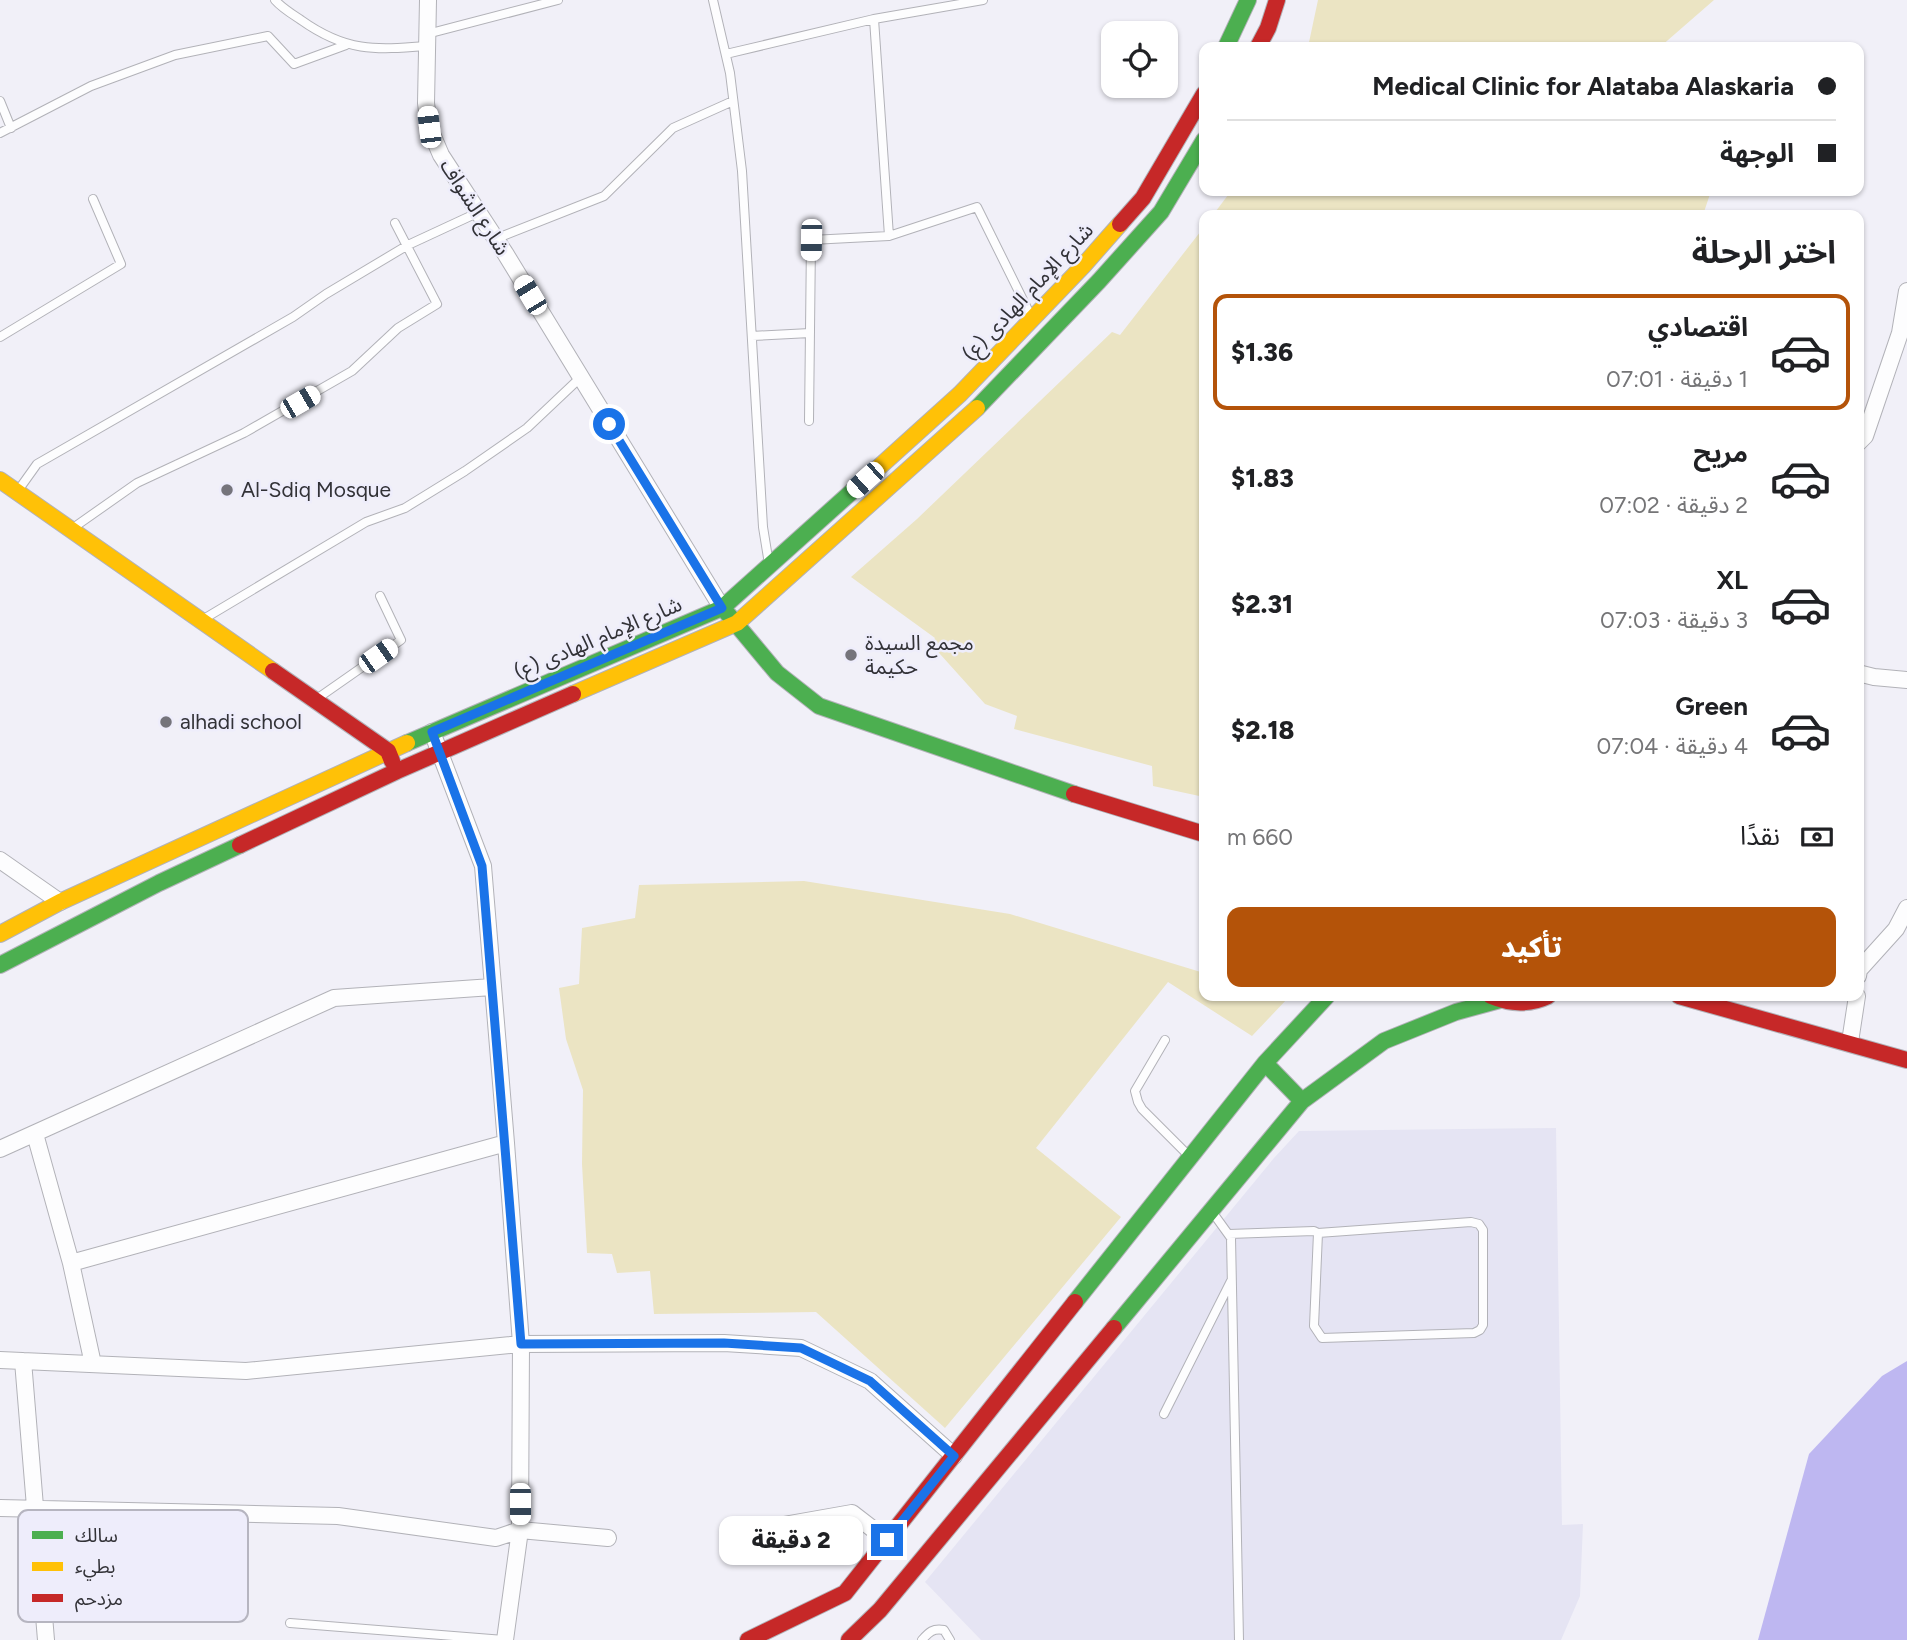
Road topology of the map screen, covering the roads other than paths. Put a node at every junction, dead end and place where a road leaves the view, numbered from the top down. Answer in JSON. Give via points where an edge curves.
{"nodes":[{"id":1,"x":275,"y":0,"type":"edge"},
{"id":2,"x":428,"y":0,"type":"edge"},
{"id":3,"x":558,"y":0,"type":"edge"},
{"id":4,"x":713,"y":0,"type":"edge"},
{"id":5,"x":918,"y":0,"type":"edge"},
{"id":6,"x":982,"y":0,"type":"edge"},
{"id":7,"x":1248,"y":0,"type":"edge"},
{"id":8,"x":1278,"y":0,"type":"edge"},
{"id":9,"x":921,"y":10,"type":"junction"},
{"id":10,"x":874,"y":19,"type":"junction"},
{"id":11,"x":427,"y":40,"type":"junction"},
{"id":12,"x":1228,"y":42,"type":"edge"},
{"id":13,"x":1261,"y":42,"type":"edge"},
{"id":14,"x":346,"y":45,"type":"junction"},
{"id":15,"x":726,"y":54,"type":"junction"},
{"id":16,"x":0,"y":101,"type":"edge"},
{"id":17,"x":733,"y":101,"type":"junction"},
{"id":18,"x":1199,"y":103,"type":"edge"},
{"id":19,"x":11,"y":128,"type":"junction"},
{"id":20,"x":0,"y":134,"type":"edge"},
{"id":21,"x":1199,"y":148,"type":"edge"},
{"id":22,"x":93,"y":199,"type":"dead end"},
{"id":23,"x":477,"y":213,"type":"junction"},
{"id":24,"x":395,"y":223,"type":"dead end"},
{"id":25,"x":889,"y":236,"type":"junction"},
{"id":26,"x":495,"y":239,"type":"junction"},
{"id":27,"x":408,"y":245,"type":"junction"},
{"id":28,"x":1907,"y":291,"type":"edge"},
{"id":29,"x":1033,"y":319,"type":"junction"},
{"id":30,"x":810,"y":333,"type":"junction"},
{"id":31,"x":752,"y":336,"type":"junction"},
{"id":32,"x":0,"y":337,"type":"edge"},
{"id":33,"x":581,"y":377,"type":"junction"},
{"id":34,"x":809,"y":421,"type":"dead end"},
{"id":35,"x":1864,"y":437,"type":"edge"},
{"id":36,"x":0,"y":480,"type":"edge"},
{"id":37,"x":17,"y":492,"type":"junction"},
{"id":38,"x":71,"y":529,"type":"junction"},
{"id":39,"x":769,"y":565,"type":"junction"},
{"id":40,"x":380,"y":596,"type":"dead end"},
{"id":41,"x":722,"y":608,"type":"junction"},
{"id":42,"x":201,"y":621,"type":"junction"},
{"id":43,"x":737,"y":623,"type":"junction"},
{"id":44,"x":1864,"y":674,"type":"edge"},
{"id":45,"x":1907,"y":680,"type":"edge"},
{"id":46,"x":315,"y":700,"type":"junction"},
{"id":47,"x":432,"y":732,"type":"junction"},
{"id":48,"x":388,"y":751,"type":"junction"},
{"id":49,"x":439,"y":753,"type":"junction"},
{"id":50,"x":397,"y":771,"type":"junction"},
{"id":51,"x":1199,"y":832,"type":"edge"},
{"id":52,"x":0,"y":860,"type":"edge"},
{"id":53,"x":60,"y":902,"type":"junction"},
{"id":54,"x":1907,"y":908,"type":"edge"},
{"id":55,"x":0,"y":934,"type":"edge"},
{"id":56,"x":1864,"y":964,"type":"edge"},
{"id":57,"x":0,"y":965,"type":"edge"},
{"id":58,"x":492,"y":987,"type":"junction"},
{"id":59,"x":1322,"y":1001,"type":"edge"},
{"id":60,"x":1487,"y":1001,"type":"edge"},
{"id":61,"x":1511,"y":1001,"type":"edge"},
{"id":62,"x":1529,"y":1001,"type":"edge"},
{"id":63,"x":1698,"y":1001,"type":"edge"},
{"id":64,"x":1856,"y":1001,"type":"edge"},
{"id":65,"x":1165,"y":1041,"type":"dead end"},
{"id":66,"x":1850,"y":1042,"type":"junction"},
{"id":67,"x":1907,"y":1060,"type":"edge"},
{"id":68,"x":1265,"y":1063,"type":"junction"},
{"id":69,"x":1302,"y":1101,"type":"junction"},
{"id":70,"x":35,"y":1134,"type":"junction"},
{"id":71,"x":506,"y":1143,"type":"junction"},
{"id":72,"x":0,"y":1149,"type":"edge"},
{"id":73,"x":1191,"y":1157,"type":"junction"},
{"id":74,"x":1211,"y":1211,"type":"junction"},
{"id":75,"x":1318,"y":1233,"type":"junction"},
{"id":76,"x":1229,"y":1234,"type":"junction"},
{"id":77,"x":71,"y":1263,"type":"junction"},
{"id":78,"x":1232,"y":1278,"type":"junction"},
{"id":79,"x":521,"y":1344,"type":"junction"},
{"id":80,"x":0,"y":1360,"type":"edge"},
{"id":81,"x":23,"y":1360,"type":"junction"},
{"id":82,"x":93,"y":1364,"type":"junction"},
{"id":83,"x":1164,"y":1414,"type":"dead end"},
{"id":84,"x":954,"y":1456,"type":"junction"},
{"id":85,"x":0,"y":1508,"type":"edge"},
{"id":86,"x":35,"y":1508,"type":"junction"},
{"id":87,"x":111,"y":1510,"type":"edge"},
{"id":88,"x":248,"y":1514,"type":"edge"},
{"id":89,"x":762,"y":1529,"type":"dead end"},
{"id":90,"x":520,"y":1530,"type":"junction"},
{"id":91,"x":608,"y":1538,"type":"dead end"},
{"id":92,"x":887,"y":1540,"type":"junction"},
{"id":93,"x":44,"y":1622,"type":"edge"},
{"id":94,"x":290,"y":1623,"type":"dead end"},
{"id":95,"x":46,"y":1640,"type":"edge"},
{"id":96,"x":505,"y":1640,"type":"edge"},
{"id":97,"x":747,"y":1640,"type":"edge"},
{"id":98,"x":849,"y":1640,"type":"edge"},
{"id":99,"x":922,"y":1640,"type":"edge"},
{"id":100,"x":950,"y":1640,"type":"edge"},
{"id":101,"x":1239,"y":1640,"type":"edge"}],
"edges":[{"from":1,"to":14,"type":"lane","via":[[316,31]]},
{"from":2,"to":11,"type":"street","name":"شارع الشواف"},
{"from":3,"to":11,"type":"lane"},
{"from":4,"to":15,"type":"lane"},
{"from":5,"to":9,"type":"lane"},
{"from":6,"to":9,"type":"lane"},
{"from":7,"to":12,"type":"main road"},
{"from":8,"to":13,"type":"main road"},
{"from":9,"to":10,"type":"lane"},
{"from":10,"to":15,"type":"lane"},
{"from":10,"to":25,"type":"lane"},
{"from":11,"to":14,"type":"lane","via":[[381,50]]},
{"from":11,"to":23,"type":"street","name":"شارع الشواف","via":[[429,127]]},
{"from":14,"to":19,"type":"lane","via":[[294,64],[268,36],[175,55],[91,86]]},
{"from":15,"to":17,"type":"lane"},
{"from":16,"to":19,"type":"lane"},
{"from":17,"to":26,"type":"lane","via":[[673,128],[604,196]]},
{"from":17,"to":31,"type":"lane"},
{"from":18,"to":29,"type":"main road","name":"شارع الإمام الهادی (ع)","via":[[1143,198]]},
{"from":19,"to":20,"type":"lane"},
{"from":21,"to":43,"type":"main road","name":"شارع الإمام الهادی (ع)","via":[[1161,212],[975,410]]},
{"from":22,"to":32,"type":"lane","via":[[121,264]]},
{"from":23,"to":26,"type":"street","name":"شارع الشواف"},
{"from":23,"to":27,"type":"lane"},
{"from":24,"to":27,"type":"lane"},
{"from":25,"to":29,"type":"lane","via":[[976,207]]},
{"from":25,"to":30,"type":"lane","via":[[811,240]]},
{"from":26,"to":33,"type":"street","name":"شارع الشواف"},
{"from":27,"to":37,"type":"lane","via":[[293,317],[37,464]]},
{"from":27,"to":38,"type":"lane","via":[[437,304],[398,328],[352,371],[244,433],[137,484]]},
{"from":28,"to":35,"type":"street","via":[[1900,333]]},
{"from":29,"to":39,"type":"main road","name":"شارع الإمام الهادی (ع)","via":[[960,394]]},
{"from":30,"to":31,"type":"lane"},
{"from":30,"to":34,"type":"lane"},
{"from":31,"to":39,"type":"lane"},
{"from":33,"to":41,"type":"street","name":"شارع الشواف"},
{"from":33,"to":42,"type":"lane","via":[[527,428],[465,471],[405,508],[366,522]]},
{"from":36,"to":37,"type":"main road"},
{"from":37,"to":38,"type":"main road"},
{"from":38,"to":42,"type":"main road"},
{"from":39,"to":41,"type":"main road","name":"شارع الإمام الهادی (ع)"},
{"from":40,"to":46,"type":"lane","via":[[401,640]]},
{"from":41,"to":43,"type":"main road"},
{"from":41,"to":47,"type":"main road","name":"شارع الإمام الهادی (ع)"},
{"from":42,"to":46,"type":"main road"},
{"from":43,"to":49,"type":"main road","name":"شارع الإمام الهادی (ع)"},
{"from":43,"to":51,"type":"main road","via":[[777,674],[819,706]]},
{"from":44,"to":45,"type":"street"},
{"from":46,"to":48,"type":"main road"},
{"from":47,"to":48,"type":"main road","name":"شارع الإمام الهادی (ع)"},
{"from":47,"to":49,"type":"street"},
{"from":48,"to":50,"type":"main road"},
{"from":48,"to":53,"type":"main road","name":"شارع الإمام الهادی (ع)"},
{"from":49,"to":50,"type":"main road","name":"شارع الإمام الهادی (ع)"},
{"from":49,"to":58,"type":"street","via":[[482,866]]},
{"from":50,"to":57,"type":"main road","name":"شارع الإمام الهادی (ع)","via":[[159,883]]},
{"from":52,"to":53,"type":"street"},
{"from":53,"to":55,"type":"main road","name":"شارع الإمام الهادی (ع)"},
{"from":54,"to":56,"type":"street","via":[[1896,929]]},
{"from":58,"to":70,"type":"street","via":[[334,998]]},
{"from":58,"to":71,"type":"street"},
{"from":59,"to":68,"type":"main road"},
{"from":60,"to":69,"type":"main road","via":[[1384,1041]]},
{"from":61,"to":62,"type":"main road"},
{"from":63,"to":66,"type":"main road"},
{"from":64,"to":66,"type":"street"},
{"from":65,"to":73,"type":"lane","via":[[1135,1091],[1142,1109]]},
{"from":66,"to":67,"type":"main road"},
{"from":68,"to":69,"type":"main road"},
{"from":68,"to":73,"type":"main road"},
{"from":69,"to":74,"type":"main road"},
{"from":70,"to":72,"type":"street"},
{"from":70,"to":77,"type":"street"},
{"from":71,"to":77,"type":"street"},
{"from":71,"to":79,"type":"street"},
{"from":73,"to":84,"type":"main road"},
{"from":74,"to":76,"type":"lane"},
{"from":74,"to":98,"type":"main road","via":[[880,1610]]},
{"from":75,"to":75,"type":"lane","via":[[1314,1326],[1322,1338],[1475,1333],[1483,1325],[1483,1230],[1479,1224]]},
{"from":75,"to":76,"type":"lane"},
{"from":76,"to":78,"type":"lane"},
{"from":77,"to":82,"type":"street"},
{"from":78,"to":83,"type":"lane"},
{"from":78,"to":101,"type":"lane"},
{"from":79,"to":82,"type":"street","via":[[246,1371]]},
{"from":79,"to":84,"type":"street","via":[[724,1343],[801,1348],[870,1381]]},
{"from":79,"to":90,"type":"street"},
{"from":80,"to":81,"type":"street"},
{"from":81,"to":82,"type":"street"},
{"from":81,"to":86,"type":"street"},
{"from":84,"to":92,"type":"main road"},
{"from":85,"to":86,"type":"street"},
{"from":86,"to":87,"type":"street"},
{"from":88,"to":90,"type":"street","via":[[338,1516],[496,1538]]},
{"from":89,"to":92,"type":"street","via":[[852,1513]]},
{"from":90,"to":91,"type":"street"},
{"from":90,"to":96,"type":"street"},
{"from":92,"to":97,"type":"main road","via":[[845,1593]]},
{"from":93,"to":95,"type":"street"},
{"from":94,"to":96,"type":"lane"},
{"from":99,"to":100,"type":"lane","via":[[937,1629],[944,1630]]}]}
